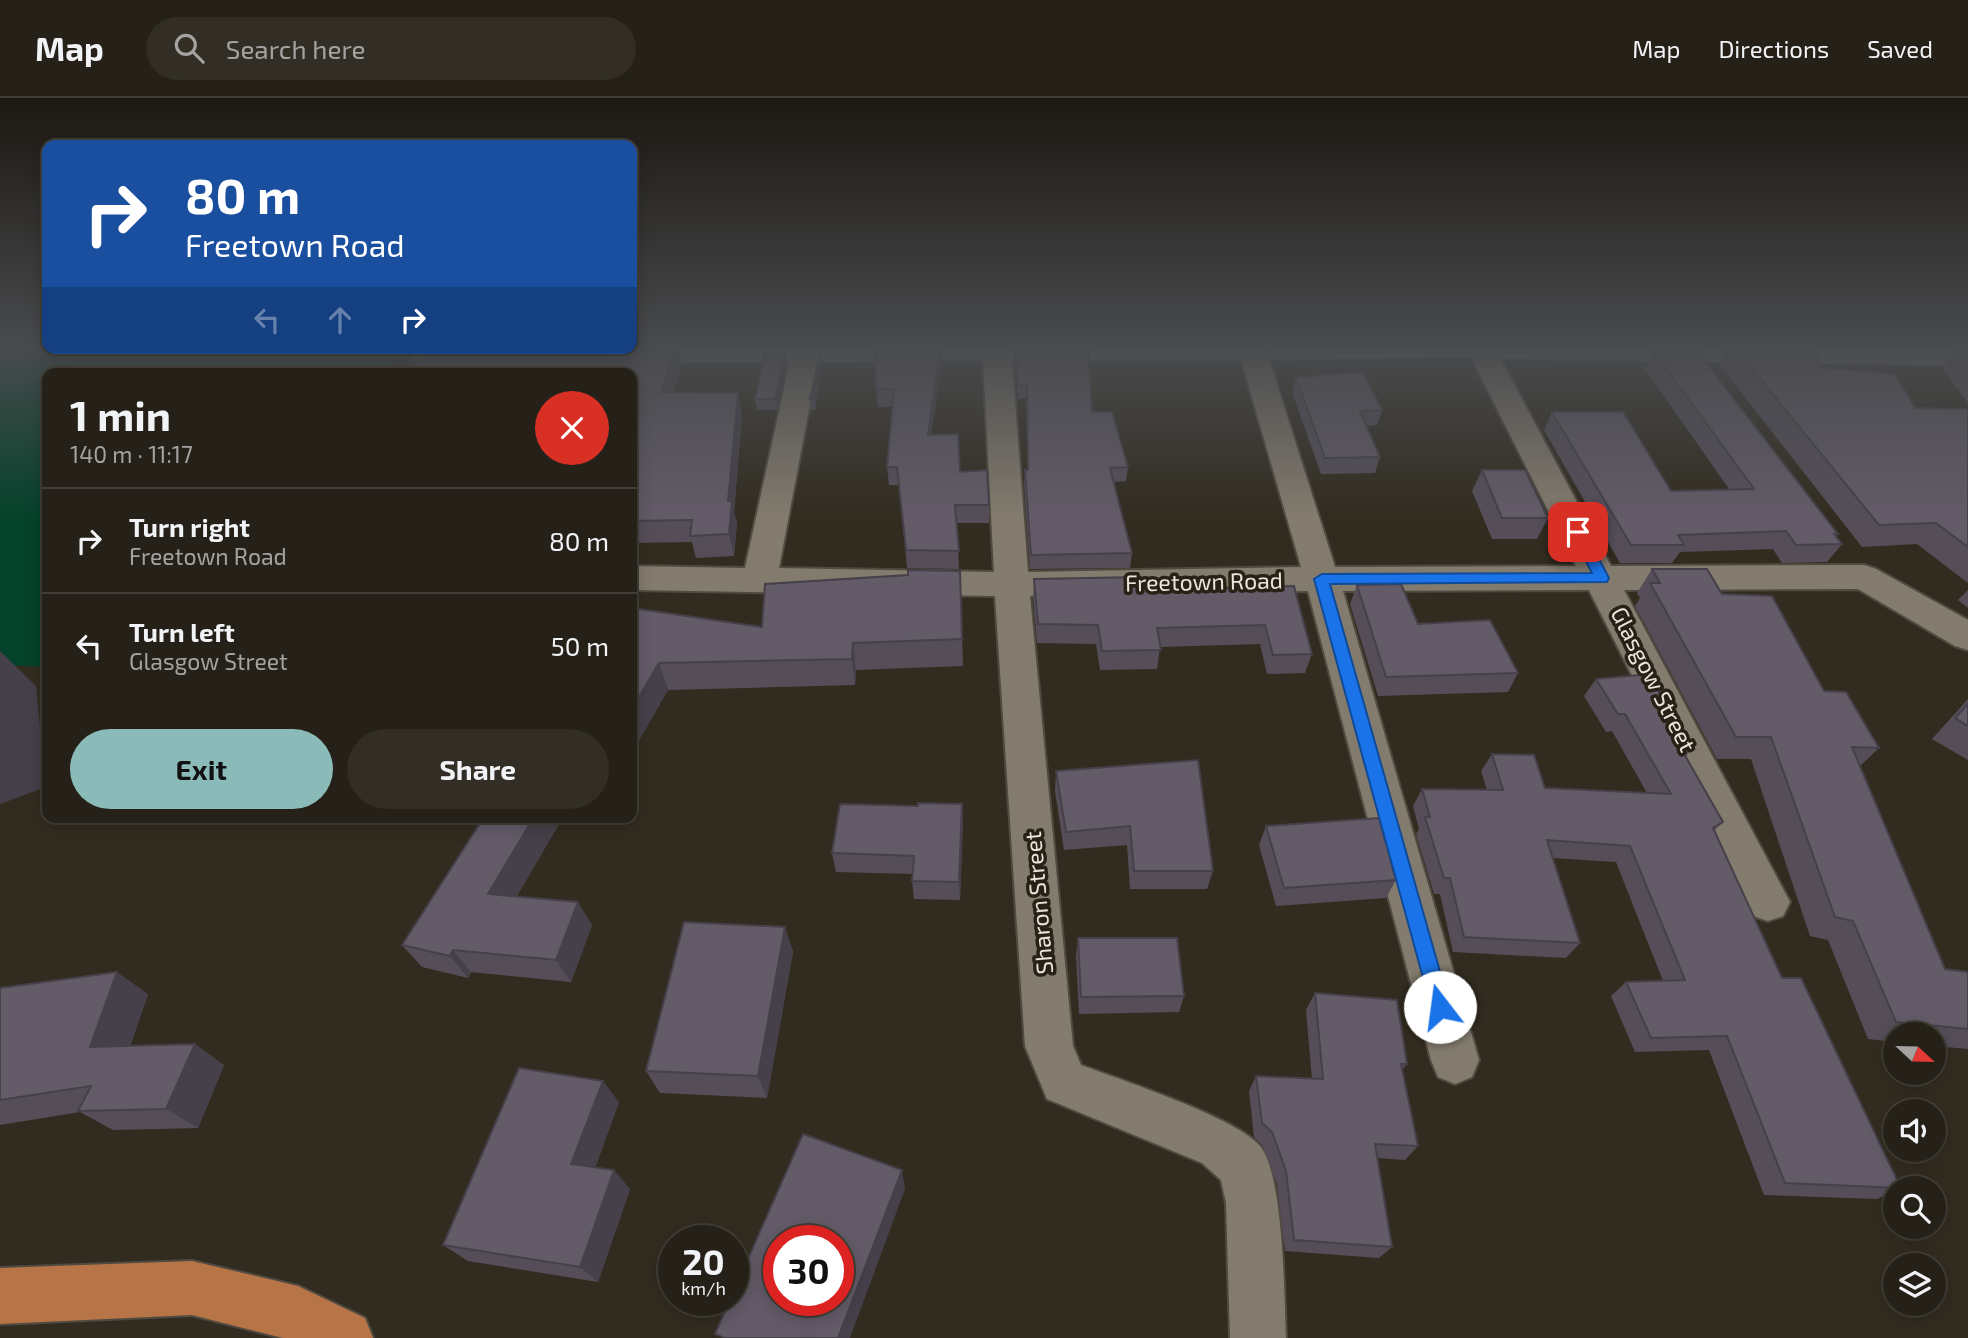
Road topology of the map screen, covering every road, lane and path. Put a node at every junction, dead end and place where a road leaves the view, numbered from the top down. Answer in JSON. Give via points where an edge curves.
{"nodes":[{"id":1,"x":796,"y":403,"type":"edge"},
{"id":2,"x":1000,"y":403,"type":"edge"},
{"id":3,"x":1269,"y":403,"type":"edge"},
{"id":4,"x":1510,"y":403,"type":"edge"},
{"id":5,"x":1840,"y":545,"type":"edge"},
{"id":6,"x":1864,"y":577,"type":"junction"},
{"id":7,"x":637,"y":578,"type":"edge"},
{"id":8,"x":1602,"y":578,"type":"junction"},
{"id":9,"x":760,"y":579,"type":"junction"},
{"id":10,"x":1322,"y":579,"type":"junction"},
{"id":11,"x":1012,"y":584,"type":"junction"},
{"id":12,"x":1968,"y":637,"type":"edge"},
{"id":13,"x":1768,"y":902,"type":"dead end"},
{"id":14,"x":1455,"y":1060,"type":"dead end"},
{"id":15,"x":0,"y":1296,"type":"edge"},
{"id":16,"x":345,"y":1338,"type":"edge"},
{"id":17,"x":1258,"y":1338,"type":"edge"}],
"edges":[{"from":1,"to":9,"type":"street"},
{"from":2,"to":11,"type":"street","name":"Sharon Street"},
{"from":3,"to":10,"type":"street"},
{"from":4,"to":8,"type":"street","name":"Glasgow Street"},
{"from":5,"to":6,"type":"street"},
{"from":6,"to":8,"type":"street","name":"Freetown Road"},
{"from":6,"to":12,"type":"street"},
{"from":7,"to":9,"type":"street","name":"Freetown Road"},
{"from":8,"to":10,"type":"street","name":"Freetown Road"},
{"from":8,"to":13,"type":"street","name":"Glasgow Street"},
{"from":9,"to":11,"type":"street","name":"Freetown Road"},
{"from":10,"to":11,"type":"street","name":"Freetown Road"},
{"from":10,"to":14,"type":"street"},
{"from":11,"to":17,"type":"street","name":"Sharon Street","via":[[1049,1046],[1064,1082],[1220,1145],[1243,1166],[1252,1203]]},
{"from":15,"to":16,"type":"main road","via":[[192,1288],[298,1314]]}]}
